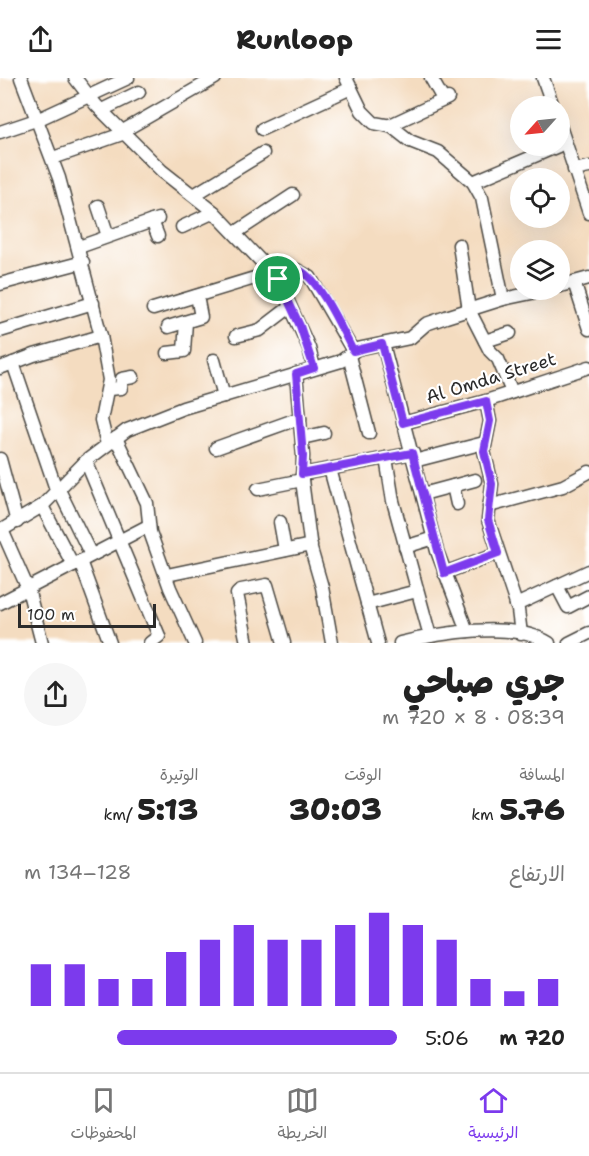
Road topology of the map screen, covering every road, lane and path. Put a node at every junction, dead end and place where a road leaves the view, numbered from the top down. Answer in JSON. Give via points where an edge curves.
{"nodes":[{"id":1,"x":21,"y":78,"type":"edge"},
{"id":2,"x":75,"y":78,"type":"edge"},
{"id":3,"x":128,"y":78,"type":"edge"},
{"id":4,"x":215,"y":78,"type":"edge"},
{"id":5,"x":431,"y":78,"type":"edge"},
{"id":6,"x":543,"y":78,"type":"edge"},
{"id":7,"x":348,"y":83,"type":"edge"},
{"id":8,"x":140,"y":92,"type":"dead end"},
{"id":9,"x":549,"y":96,"type":"edge"},
{"id":10,"x":89,"y":97,"type":"junction"},
{"id":11,"x":102,"y":110,"type":"junction"},
{"id":12,"x":39,"y":119,"type":"junction"},
{"id":13,"x":388,"y":126,"type":"junction"},
{"id":14,"x":262,"y":129,"type":"dead end"},
{"id":15,"x":0,"y":132,"type":"edge"},
{"id":16,"x":124,"y":132,"type":"junction"},
{"id":17,"x":263,"y":153,"type":"dead end"},
{"id":18,"x":533,"y":156,"type":"edge"},
{"id":19,"x":567,"y":156,"type":"edge"},
{"id":20,"x":52,"y":158,"type":"junction"},
{"id":21,"x":589,"y":167,"type":"edge"},
{"id":22,"x":574,"y":170,"type":"junction"},
{"id":23,"x":473,"y":182,"type":"junction"},
{"id":24,"x":194,"y":195,"type":"junction"},
{"id":25,"x":293,"y":195,"type":"dead end"},
{"id":26,"x":98,"y":206,"type":"dead end"},
{"id":27,"x":214,"y":212,"type":"junction"},
{"id":28,"x":589,"y":213,"type":"edge"},
{"id":29,"x":182,"y":226,"type":"dead end"},
{"id":30,"x":235,"y":233,"type":"junction"},
{"id":31,"x":108,"y":236,"type":"junction"},
{"id":32,"x":158,"y":236,"type":"dead end"},
{"id":33,"x":459,"y":245,"type":"dead end"},
{"id":34,"x":79,"y":247,"type":"junction"},
{"id":35,"x":83,"y":262,"type":"junction"},
{"id":36,"x":275,"y":276,"type":"junction"},
{"id":37,"x":589,"y":278,"type":"edge"},
{"id":38,"x":574,"y":282,"type":"junction"},
{"id":39,"x":570,"y":283,"type":"edge"},
{"id":40,"x":0,"y":284,"type":"edge"},
{"id":41,"x":197,"y":296,"type":"junction"},
{"id":42,"x":510,"y":297,"type":"edge"},
{"id":43,"x":502,"y":299,"type":"junction"},
{"id":44,"x":93,"y":303,"type":"junction"},
{"id":45,"x":290,"y":307,"type":"junction"},
{"id":46,"x":153,"y":309,"type":"dead end"},
{"id":47,"x":469,"y":310,"type":"junction"},
{"id":48,"x":186,"y":322,"type":"junction"},
{"id":49,"x":168,"y":327,"type":"dead end"},
{"id":50,"x":589,"y":329,"type":"edge"},
{"id":51,"x":0,"y":331,"type":"edge"},
{"id":52,"x":510,"y":333,"type":"dead end"},
{"id":53,"x":101,"y":336,"type":"junction"},
{"id":54,"x":236,"y":336,"type":"dead end"},
{"id":55,"x":485,"y":341,"type":"junction"},
{"id":56,"x":382,"y":344,"type":"junction"},
{"id":57,"x":167,"y":353,"type":"dead end"},
{"id":58,"x":351,"y":354,"type":"junction"},
{"id":59,"x":214,"y":360,"type":"dead end"},
{"id":60,"x":13,"y":363,"type":"junction"},
{"id":61,"x":589,"y":367,"type":"edge"},
{"id":62,"x":0,"y":368,"type":"edge"},
{"id":63,"x":314,"y":368,"type":"junction"},
{"id":64,"x":296,"y":374,"type":"junction"},
{"id":65,"x":133,"y":377,"type":"dead end"},
{"id":66,"x":108,"y":389,"type":"junction"},
{"id":67,"x":512,"y":392,"type":"junction"},
{"id":68,"x":224,"y":396,"type":"junction"},
{"id":69,"x":486,"y":401,"type":"junction"},
{"id":70,"x":300,"y":418,"type":"junction"},
{"id":71,"x":403,"y":423,"type":"junction"},
{"id":72,"x":324,"y":433,"type":"dead end"},
{"id":73,"x":369,"y":433,"type":"dead end"},
{"id":74,"x":302,"y":438,"type":"junction"},
{"id":75,"x":112,"y":441,"type":"junction"},
{"id":76,"x":484,"y":443,"type":"junction"},
{"id":77,"x":216,"y":448,"type":"dead end"},
{"id":78,"x":413,"y":457,"type":"junction"},
{"id":79,"x":386,"y":458,"type":"junction"},
{"id":80,"x":0,"y":459,"type":"edge"},
{"id":81,"x":86,"y":461,"type":"junction"},
{"id":82,"x":330,"y":469,"type":"junction"},
{"id":83,"x":589,"y":472,"type":"edge"},
{"id":84,"x":302,"y":477,"type":"junction"},
{"id":85,"x":475,"y":480,"type":"dead end"},
{"id":86,"x":453,"y":486,"type":"junction"},
{"id":87,"x":258,"y":489,"type":"dead end"},
{"id":88,"x":58,"y":491,"type":"junction"},
{"id":89,"x":423,"y":494,"type":"junction"},
{"id":90,"x":457,"y":504,"type":"dead end"},
{"id":91,"x":42,"y":506,"type":"junction"},
{"id":92,"x":489,"y":506,"type":"junction"},
{"id":93,"x":18,"y":522,"type":"junction"},
{"id":94,"x":280,"y":522,"type":"dead end"},
{"id":95,"x":148,"y":526,"type":"junction"},
{"id":96,"x":1,"y":531,"type":"edge"},
{"id":97,"x":434,"y":537,"type":"junction"},
{"id":98,"x":119,"y":541,"type":"junction"},
{"id":99,"x":311,"y":545,"type":"junction"},
{"id":100,"x":405,"y":547,"type":"junction"},
{"id":101,"x":285,"y":550,"type":"junction"},
{"id":102,"x":498,"y":553,"type":"junction"},
{"id":103,"x":91,"y":555,"type":"junction"},
{"id":104,"x":76,"y":563,"type":"junction"},
{"id":105,"x":589,"y":571,"type":"edge"},
{"id":106,"x":444,"y":573,"type":"junction"},
{"id":107,"x":167,"y":575,"type":"junction"},
{"id":108,"x":557,"y":586,"type":"junction"},
{"id":109,"x":28,"y":589,"type":"junction"},
{"id":110,"x":417,"y":591,"type":"junction"},
{"id":111,"x":589,"y":596,"type":"edge"},
{"id":112,"x":0,"y":603,"type":"edge"},
{"id":113,"x":367,"y":604,"type":"junction"},
{"id":114,"x":516,"y":605,"type":"junction"},
{"id":115,"x":467,"y":632,"type":"junction"},
{"id":116,"x":589,"y":633,"type":"edge"},
{"id":117,"x":522,"y":634,"type":"junction"},
{"id":118,"x":426,"y":639,"type":"edge"},
{"id":119,"x":42,"y":643,"type":"edge"},
{"id":120,"x":110,"y":643,"type":"edge"},
{"id":121,"x":150,"y":643,"type":"edge"},
{"id":122,"x":195,"y":643,"type":"edge"},
{"id":123,"x":247,"y":643,"type":"edge"},
{"id":124,"x":284,"y":643,"type":"edge"},
{"id":125,"x":332,"y":643,"type":"edge"},
{"id":126,"x":378,"y":643,"type":"edge"},
{"id":127,"x":400,"y":643,"type":"edge"},
{"id":128,"x":549,"y":643,"type":"edge"},
{"id":129,"x":569,"y":643,"type":"edge"}],
"edges":[{"from":1,"to":12,"type":"street"},
{"from":2,"to":10,"type":"street"},
{"from":3,"to":10,"type":"street"},
{"from":4,"to":16,"type":"street"},
{"from":5,"to":13,"type":"street","via":[[445,99]]},
{"from":6,"to":9,"type":"street"},
{"from":7,"to":13,"type":"street","via":[[365,115],[377,125]]},
{"from":7,"to":14,"type":"street"},
{"from":8,"to":11,"type":"street"},
{"from":10,"to":11,"type":"street"},
{"from":10,"to":12,"type":"street"},
{"from":11,"to":16,"type":"street"},
{"from":12,"to":15,"type":"street"},
{"from":12,"to":20,"type":"street"},
{"from":13,"to":23,"type":"street","via":[[410,141],[438,152]]},
{"from":16,"to":20,"type":"street"},
{"from":16,"to":24,"type":"street","via":[[162,171]]},
{"from":17,"to":24,"type":"street"},
{"from":18,"to":23,"type":"street"},
{"from":19,"to":22,"type":"street"},
{"from":20,"to":34,"type":"street"},
{"from":21,"to":22,"type":"street"},
{"from":22,"to":28,"type":"street"},
{"from":23,"to":43,"type":"street","via":[[482,198]]},
{"from":24,"to":27,"type":"street"},
{"from":25,"to":30,"type":"street"},
{"from":26,"to":31,"type":"street"},
{"from":27,"to":29,"type":"street"},
{"from":27,"to":30,"type":"street"},
{"from":30,"to":36,"type":"street"},
{"from":31,"to":32,"type":"street","via":[[155,220]]},
{"from":31,"to":34,"type":"street"},
{"from":33,"to":47,"type":"street"},
{"from":34,"to":35,"type":"street"},
{"from":35,"to":40,"type":"street"},
{"from":35,"to":44,"type":"street"},
{"from":36,"to":41,"type":"street"},
{"from":36,"to":45,"type":"street"},
{"from":36,"to":58,"type":"street","via":[[297,270],[310,277]]},
{"from":37,"to":38,"type":"street"},
{"from":38,"to":39,"type":"street"},
{"from":38,"to":50,"type":"street"},
{"from":41,"to":46,"type":"street"},
{"from":41,"to":48,"type":"street","via":[[201,317]]},
{"from":42,"to":43,"type":"street"},
{"from":43,"to":47,"type":"street"},
{"from":44,"to":51,"type":"street"},
{"from":44,"to":53,"type":"street"},
{"from":45,"to":54,"type":"street","via":[[260,330]]},
{"from":45,"to":63,"type":"street"},
{"from":47,"to":55,"type":"street"},
{"from":47,"to":56,"type":"street","via":[[426,324],[410,338]]},
{"from":48,"to":49,"type":"street"},
{"from":48,"to":57,"type":"street","via":[[184,351]]},
{"from":52,"to":55,"type":"street"},
{"from":53,"to":60,"type":"street"},
{"from":53,"to":66,"type":"street"},
{"from":55,"to":67,"type":"street","via":[[498,359]]},
{"from":56,"to":58,"type":"street"},
{"from":56,"to":71,"type":"street"},
{"from":58,"to":63,"type":"street","via":[[341,361]]},
{"from":58,"to":73,"type":"street"},
{"from":59,"to":68,"type":"street"},
{"from":60,"to":62,"type":"street"},
{"from":60,"to":88,"type":"street"},
{"from":61,"to":67,"type":"street","name":"Al Omda Street"},
{"from":63,"to":64,"type":"street"},
{"from":64,"to":68,"type":"street"},
{"from":64,"to":70,"type":"street"},
{"from":65,"to":66,"type":"street","via":[[122,379],[121,388]]},
{"from":66,"to":75,"type":"street","via":[[101,420]]},
{"from":67,"to":69,"type":"street","name":"Al Omda Street"},
{"from":68,"to":75,"type":"street","via":[[159,416]]},
{"from":69,"to":71,"type":"street","name":"Al Omda Street"},
{"from":69,"to":76,"type":"street","via":[[490,421]]},
{"from":70,"to":74,"type":"street"},
{"from":70,"to":77,"type":"street"},
{"from":71,"to":78,"type":"street"},
{"from":72,"to":74,"type":"street"},
{"from":74,"to":84,"type":"street"},
{"from":75,"to":81,"type":"street"},
{"from":75,"to":95,"type":"street","via":[[148,507]]},
{"from":76,"to":78,"type":"street"},
{"from":76,"to":92,"type":"street","via":[[492,484]]},
{"from":78,"to":79,"type":"street"},
{"from":78,"to":89,"type":"street"},
{"from":79,"to":82,"type":"street"},
{"from":79,"to":100,"type":"street"},
{"from":80,"to":93,"type":"street"},
{"from":81,"to":88,"type":"street"},
{"from":81,"to":98,"type":"street"},
{"from":82,"to":84,"type":"street"},
{"from":82,"to":113,"type":"street"},
{"from":83,"to":92,"type":"street","via":[[563,486]]},
{"from":84,"to":87,"type":"street"},
{"from":84,"to":99,"type":"street"},
{"from":85,"to":86,"type":"street"},
{"from":86,"to":89,"type":"street"},
{"from":86,"to":90,"type":"street"},
{"from":88,"to":91,"type":"street"},
{"from":88,"to":103,"type":"street"},
{"from":89,"to":97,"type":"street"},
{"from":91,"to":93,"type":"street"},
{"from":91,"to":104,"type":"street"},
{"from":92,"to":102,"type":"street","via":[[490,529]]},
{"from":93,"to":96,"type":"street"},
{"from":94,"to":101,"type":"street"},
{"from":95,"to":98,"type":"street"},
{"from":95,"to":107,"type":"street"},
{"from":96,"to":109,"type":"street"},
{"from":97,"to":100,"type":"street"},
{"from":97,"to":106,"type":"street"},
{"from":98,"to":103,"type":"street"},
{"from":98,"to":121,"type":"street","via":[[159,636]]},
{"from":99,"to":101,"type":"street"},
{"from":99,"to":125,"type":"street"},
{"from":100,"to":110,"type":"street"},
{"from":101,"to":107,"type":"street"},
{"from":102,"to":106,"type":"street"},
{"from":102,"to":114,"type":"street"},
{"from":103,"to":104,"type":"street"},
{"from":104,"to":109,"type":"street"},
{"from":104,"to":120,"type":"street"},
{"from":105,"to":108,"type":"street"},
{"from":106,"to":115,"type":"street"},
{"from":107,"to":122,"type":"street"},
{"from":108,"to":111,"type":"street","via":[[568,607]]},
{"from":108,"to":114,"type":"street"},
{"from":109,"to":112,"type":"street"},
{"from":109,"to":119,"type":"street"},
{"from":110,"to":113,"type":"street"},
{"from":110,"to":118,"type":"street"},
{"from":113,"to":126,"type":"street"},
{"from":114,"to":117,"type":"street"},
{"from":115,"to":117,"type":"street"},
{"from":115,"to":118,"type":"street"},
{"from":116,"to":129,"type":"street"},
{"from":117,"to":128,"type":"street"},
{"from":118,"to":127,"type":"street"},
{"from":123,"to":124,"type":"street","via":[[237,594],[269,586]]}]}
